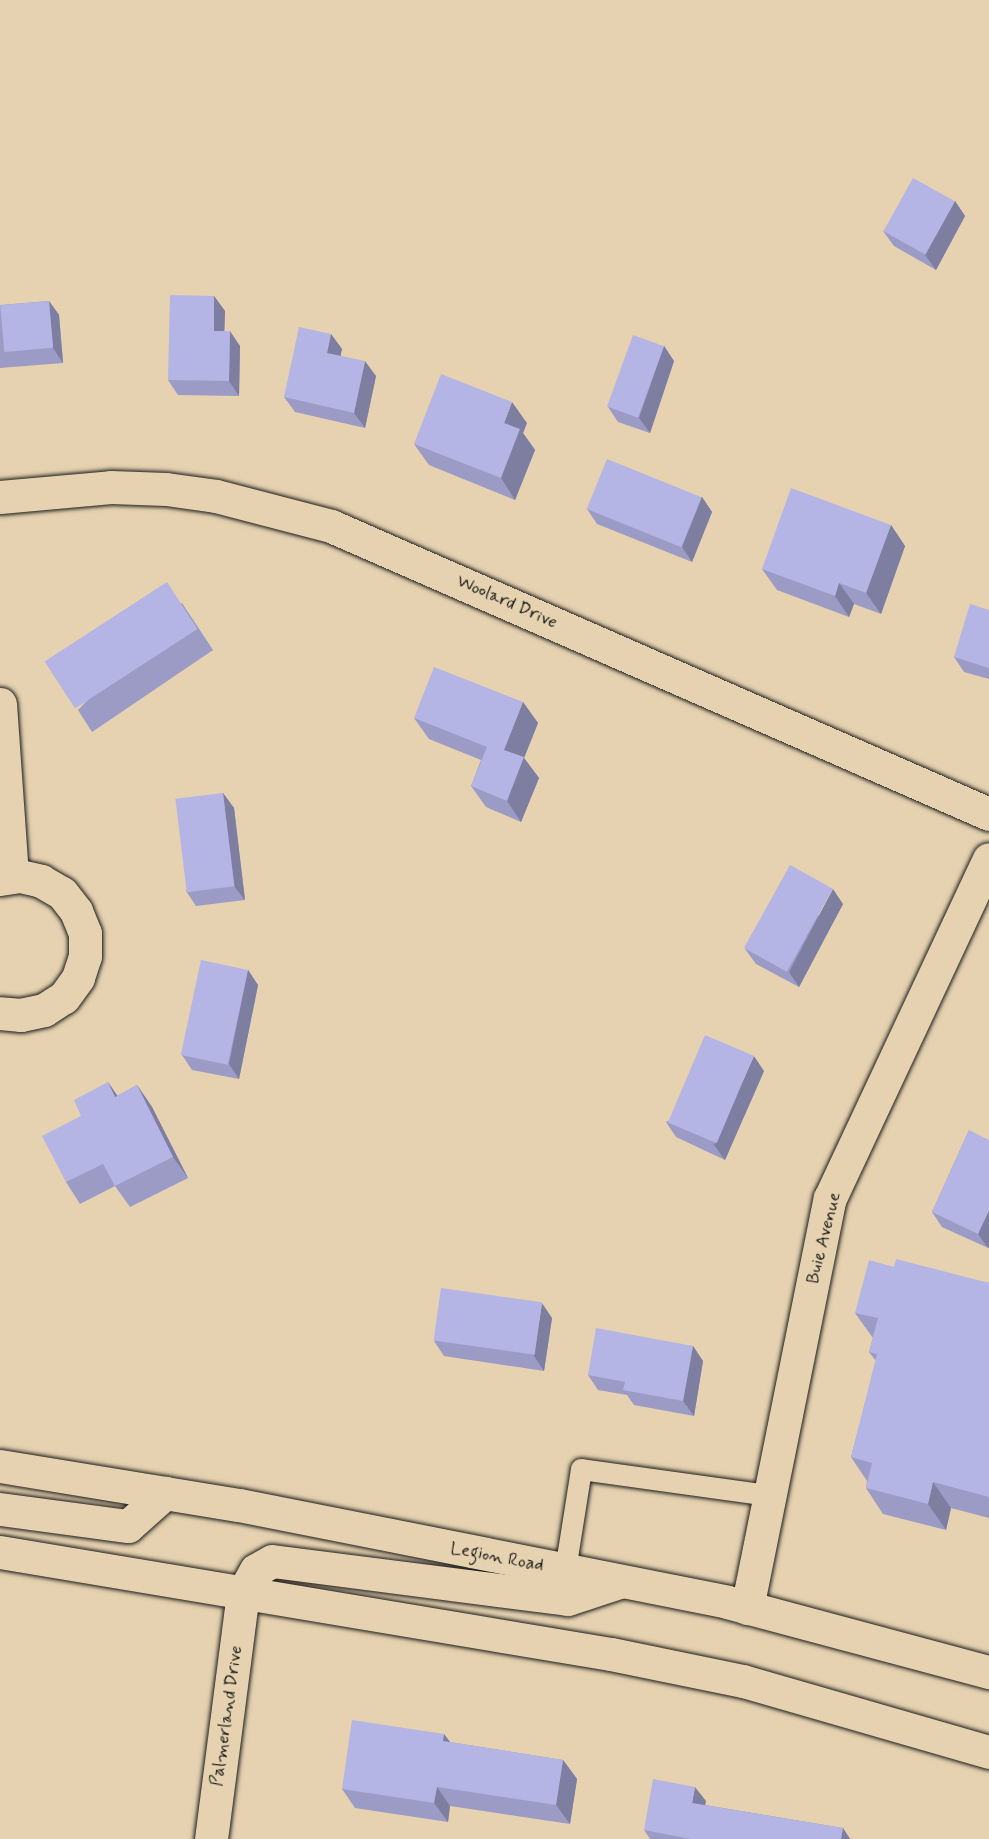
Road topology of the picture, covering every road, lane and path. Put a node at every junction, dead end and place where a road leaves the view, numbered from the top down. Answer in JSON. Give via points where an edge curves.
{"nodes":[{"id":1,"x":0,"y":497,"type":"edge"},
{"id":2,"x":0,"y":704,"type":"edge"},
{"id":3,"x":989,"y":814,"type":"edge"},
{"id":4,"x":989,"y":859,"type":"edge"},
{"id":5,"x":6,"y":878,"type":"edge"},
{"id":6,"x":0,"y":1013,"type":"edge"},
{"id":7,"x":0,"y":1466,"type":"edge"},
{"id":8,"x":165,"y":1493,"type":"junction"},
{"id":9,"x":769,"y":1495,"type":"junction"},
{"id":10,"x":0,"y":1509,"type":"edge"},
{"id":11,"x":0,"y":1552,"type":"edge"},
{"id":12,"x":565,"y":1570,"type":"junction"},
{"id":13,"x":621,"y":1581,"type":"junction"},
{"id":14,"x":243,"y":1593,"type":"junction"},
{"id":15,"x":747,"y":1608,"type":"junction"},
{"id":16,"x":989,"y":1672,"type":"edge"},
{"id":17,"x":989,"y":1752,"type":"edge"},
{"id":18,"x":210,"y":1839,"type":"edge"}],
"edges":[{"from":1,"to":3,"type":"main road","name":"Woolard Drive","via":[[111,487],[165,489],[228,498],[331,526]]},
{"from":2,"to":5,"type":"main road"},
{"from":4,"to":9,"type":"main road","name":"Buie Avenue","via":[[830,1198]]},
{"from":5,"to":6,"type":"main road","via":[[41,881],[62,893],[76,911],[85,933],[85,956],[78,978],[64,997],[44,1010],[21,1015]]},
{"from":7,"to":8,"type":"main road","name":"Legion Road"},
{"from":8,"to":10,"type":"main road","via":[[128,1526]]},
{"from":8,"to":12,"type":"main road","name":"Legion Road"},
{"from":9,"to":12,"type":"lane","via":[[581,1469]]},
{"from":9,"to":15,"type":"main road","name":"Buie Avenue"},
{"from":11,"to":14,"type":"main road"},
{"from":12,"to":13,"type":"main road","name":"Legion Road"},
{"from":13,"to":14,"type":"main road","via":[[568,1599],[273,1561],[256,1570]]},
{"from":13,"to":15,"type":"main road","name":"Legion Road"},
{"from":14,"to":17,"type":"main road","via":[[611,1654],[742,1681]]},
{"from":14,"to":18,"type":"main road","name":"Palmerland Drive"},
{"from":15,"to":16,"type":"main road","name":"Legion Road"}]}
